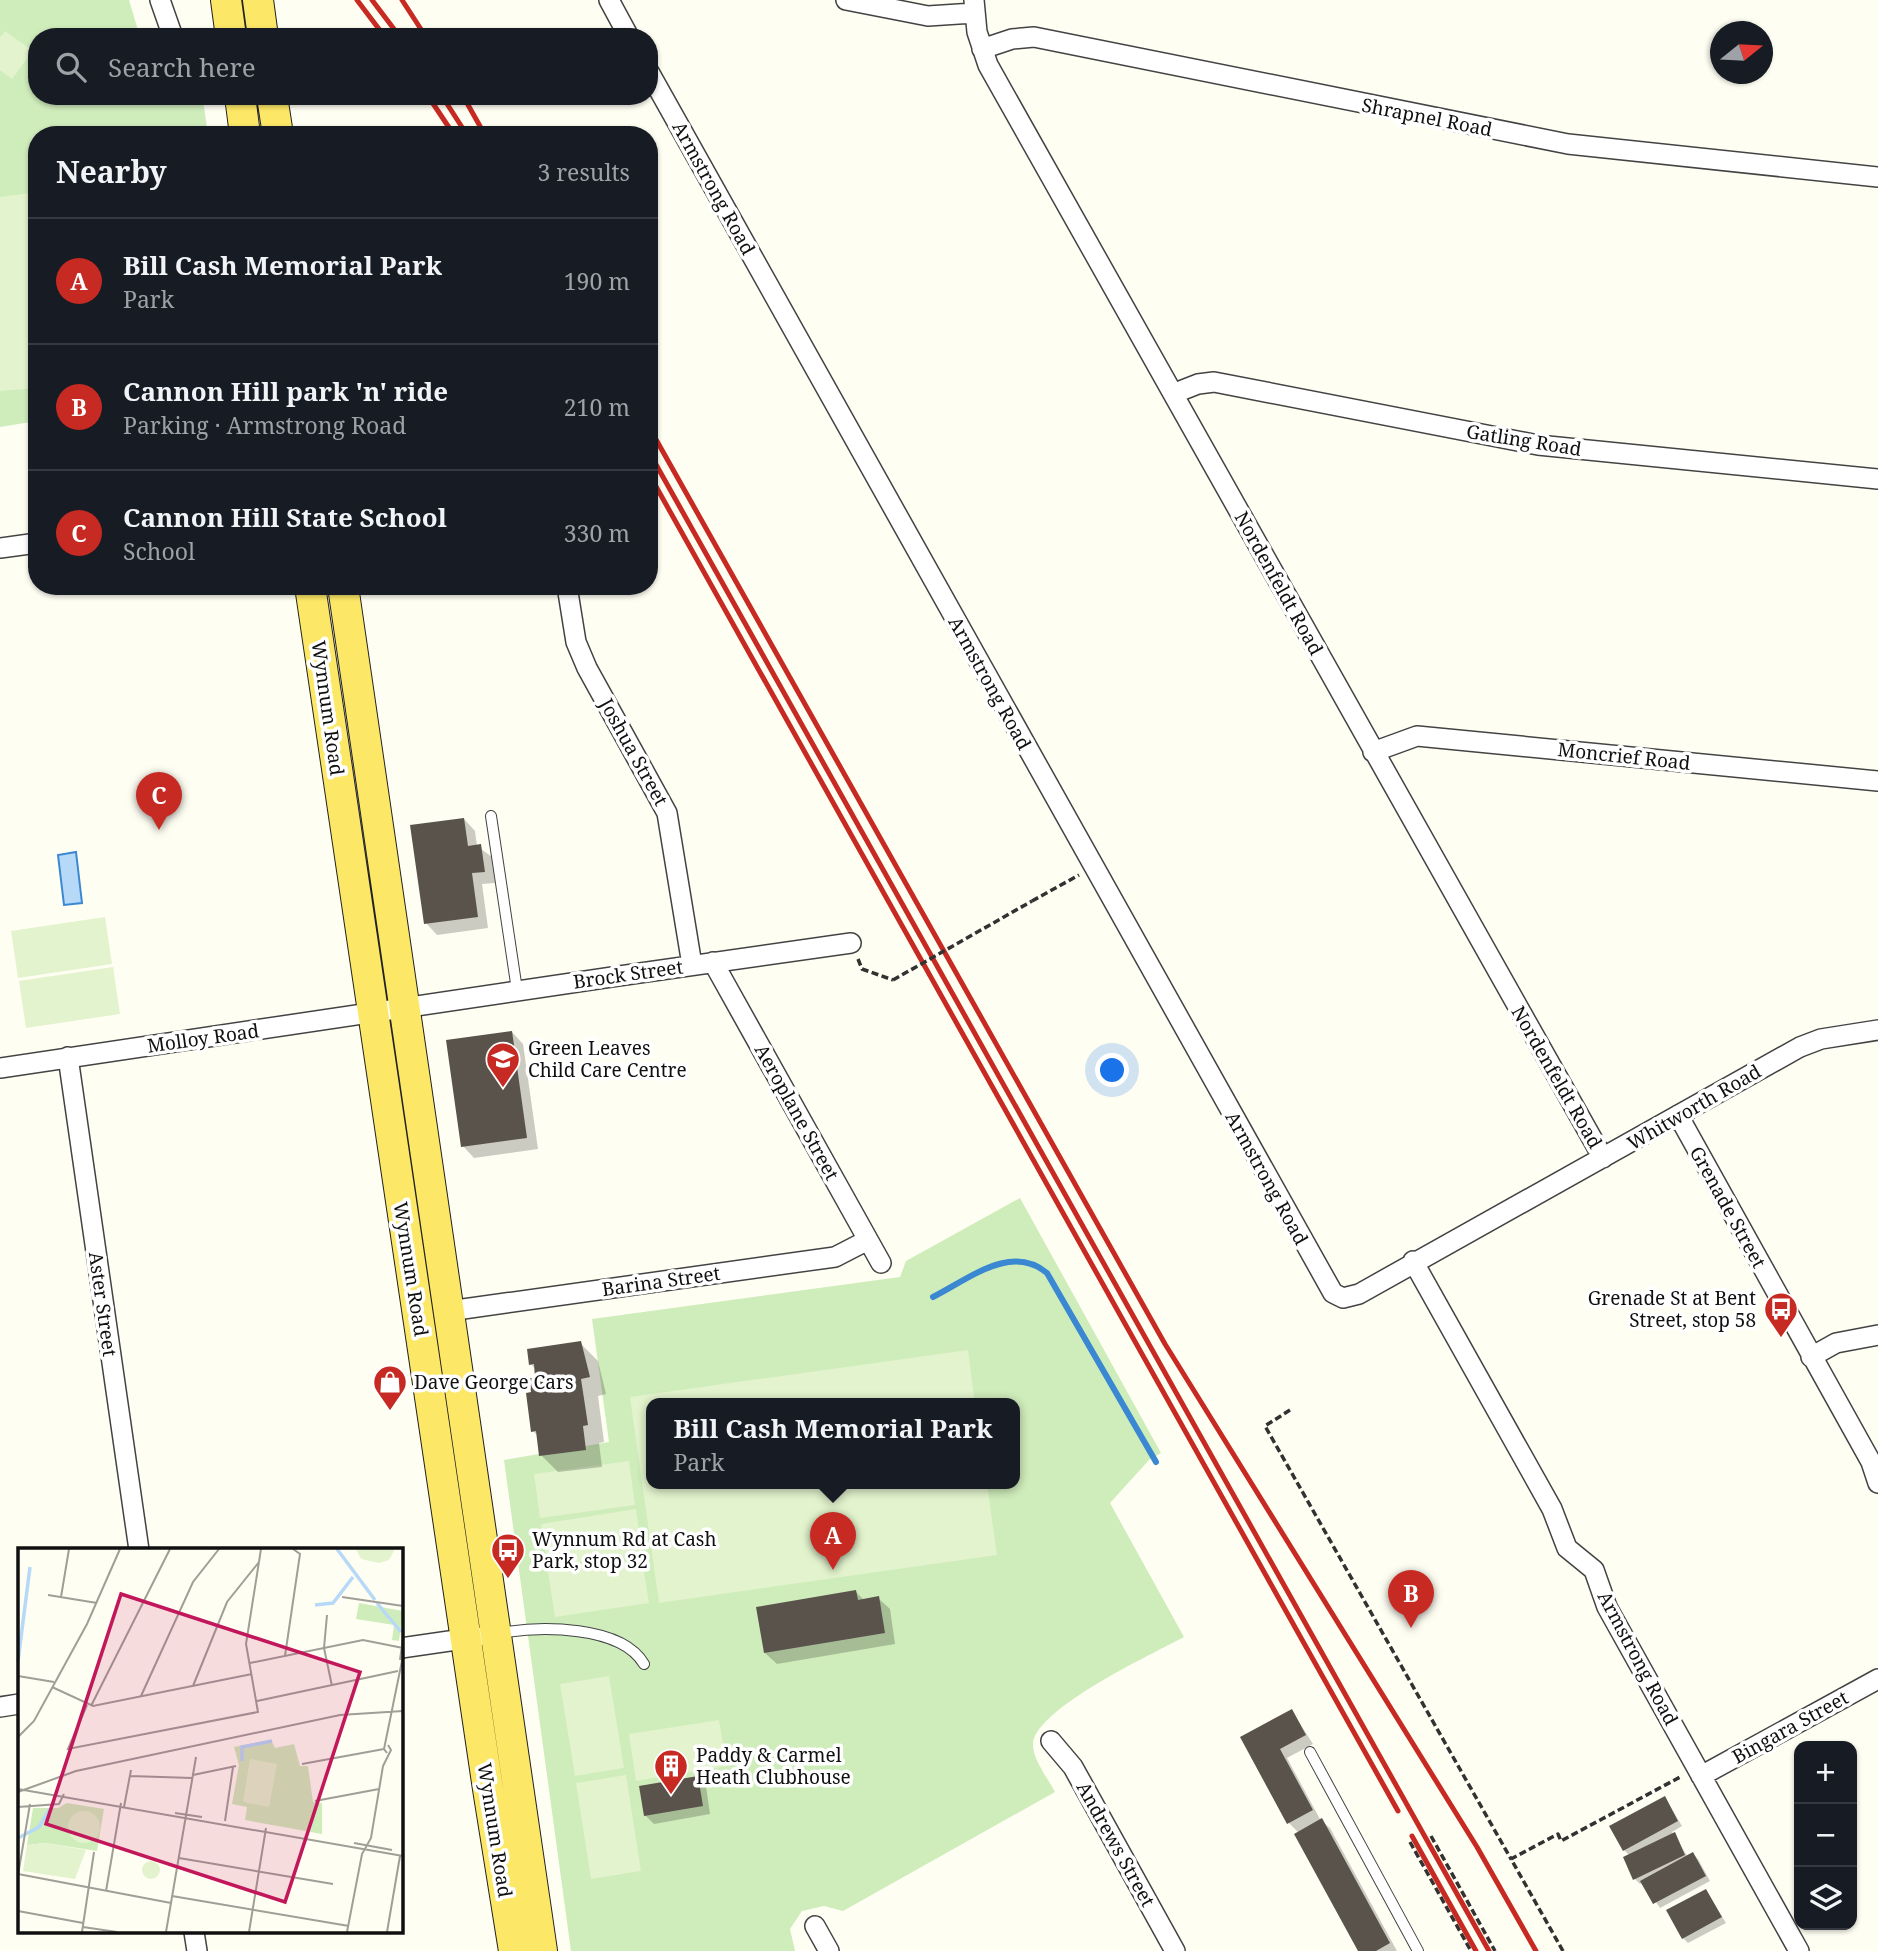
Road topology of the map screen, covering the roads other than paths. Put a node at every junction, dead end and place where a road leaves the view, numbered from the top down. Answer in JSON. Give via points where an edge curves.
{"nodes":[{"id":1,"x":160,"y":0,"type":"edge"},
{"id":2,"x":226,"y":0,"type":"edge"},
{"id":3,"x":258,"y":0,"type":"edge"},
{"id":4,"x":609,"y":0,"type":"edge"},
{"id":5,"x":846,"y":0,"type":"edge"},
{"id":6,"x":974,"y":7,"type":"edge"},
{"id":7,"x":170,"y":28,"type":"edge"},
{"id":8,"x":230,"y":28,"type":"edge"},
{"id":9,"x":262,"y":28,"type":"edge"},
{"id":10,"x":624,"y":28,"type":"edge"},
{"id":11,"x":982,"y":49,"type":"junction"},
{"id":12,"x":658,"y":88,"type":"edge"},
{"id":13,"x":241,"y":105,"type":"edge"},
{"id":14,"x":273,"y":105,"type":"edge"},
{"id":15,"x":244,"y":126,"type":"edge"},
{"id":16,"x":277,"y":126,"type":"edge"},
{"id":17,"x":1878,"y":177,"type":"edge"},
{"id":18,"x":1175,"y":393,"type":"junction"},
{"id":19,"x":1878,"y":479,"type":"edge"},
{"id":20,"x":28,"y":544,"type":"edge"},
{"id":21,"x":0,"y":548,"type":"edge"},
{"id":22,"x":311,"y":595,"type":"edge"},
{"id":23,"x":344,"y":595,"type":"edge"},
{"id":24,"x":568,"y":595,"type":"edge"},
{"id":25,"x":1373,"y":752,"type":"junction"},
{"id":26,"x":1878,"y":781,"type":"edge"},
{"id":27,"x":491,"y":816,"type":"dead end"},
{"id":28,"x":851,"y":943,"type":"road end"},
{"id":29,"x":713,"y":962,"type":"junction"},
{"id":30,"x":692,"y":965,"type":"junction"},
{"id":31,"x":517,"y":990,"type":"junction"},
{"id":32,"x":405,"y":1007,"type":"junction"},
{"id":33,"x":372,"y":1014,"type":"junction"},
{"id":34,"x":1878,"y":1030,"type":"edge"},
{"id":35,"x":68,"y":1058,"type":"junction"},
{"id":36,"x":0,"y":1068,"type":"edge"},
{"id":37,"x":1678,"y":1115,"type":"junction"},
{"id":38,"x":1603,"y":1158,"type":"junction"},
{"id":39,"x":868,"y":1240,"type":"junction"},
{"id":40,"x":1413,"y":1261,"type":"junction"},
{"id":41,"x":881,"y":1263,"type":"dead end"},
{"id":42,"x":1333,"y":1293,"type":"joint"},
{"id":43,"x":449,"y":1311,"type":"junction"},
{"id":44,"x":1878,"y":1335,"type":"edge"},
{"id":45,"x":1811,"y":1357,"type":"junction"},
{"id":46,"x":1878,"y":1483,"type":"edge"},
{"id":47,"x":139,"y":1548,"type":"edge"},
{"id":48,"x":496,"y":1634,"type":"junction"},
{"id":49,"x":465,"y":1639,"type":"junction"},
{"id":50,"x":402,"y":1648,"type":"edge"},
{"id":51,"x":644,"y":1664,"type":"dead end"},
{"id":52,"x":1878,"y":1679,"type":"edge"},
{"id":53,"x":18,"y":1704,"type":"edge"},
{"id":54,"x":0,"y":1707,"type":"edge"},
{"id":55,"x":1051,"y":1741,"type":"dead end"},
{"id":56,"x":1311,"y":1752,"type":"dead end"},
{"id":57,"x":1701,"y":1776,"type":"junction"},
{"id":58,"x":815,"y":1926,"type":"dead end"},
{"id":59,"x":514,"y":1951,"type":"edge"},
{"id":60,"x":542,"y":1951,"type":"edge"},
{"id":61,"x":829,"y":1951,"type":"edge"},
{"id":62,"x":1175,"y":1951,"type":"edge"},
{"id":63,"x":1418,"y":1951,"type":"edge"},
{"id":64,"x":1799,"y":1951,"type":"edge"}],
"edges":[{"from":1,"to":7,"type":"street"},
{"from":2,"to":8,"type":"main road"},
{"from":3,"to":9,"type":"main road"},
{"from":4,"to":10,"type":"street"},
{"from":5,"to":6,"type":"street","via":[[928,16]]},
{"from":6,"to":11,"type":"street","name":"Nordenfeldt Road"},
{"from":11,"to":17,"type":"street","name":"Shrapnel Road","via":[[1034,37],[1568,144]]},
{"from":11,"to":18,"type":"street","name":"Nordenfeldt Road"},
{"from":12,"to":42,"type":"street","name":"Armstrong Road"},
{"from":13,"to":15,"type":"main road"},
{"from":14,"to":16,"type":"main road"},
{"from":18,"to":19,"type":"street","name":"Gatling Road","via":[[1198,384],[1227,384],[1538,445]]},
{"from":18,"to":25,"type":"street","name":"Nordenfeldt Road"},
{"from":20,"to":21,"type":"street"},
{"from":22,"to":33,"type":"main road","name":"Wynnum Road"},
{"from":23,"to":32,"type":"main road","name":"Wynnum Road"},
{"from":24,"to":30,"type":"street","name":"Joshua Street","via":[[576,642],[587,668],[667,813]]},
{"from":25,"to":26,"type":"street","name":"Moncrief Road","via":[[1417,736]]},
{"from":25,"to":38,"type":"street","name":"Nordenfeldt Road"},
{"from":27,"to":31,"type":"lane"},
{"from":28,"to":29,"type":"street","name":"Brock Street"},
{"from":29,"to":30,"type":"street","name":"Brock Street"},
{"from":29,"to":39,"type":"street","name":"Aeroplane Street"},
{"from":30,"to":31,"type":"street","name":"Brock Street"},
{"from":31,"to":32,"type":"street","name":"Brock Street"},
{"from":32,"to":33,"type":"street","name":"Molloy Road"},
{"from":32,"to":43,"type":"main road","name":"Wynnum Road"},
{"from":33,"to":35,"type":"street","name":"Molloy Road"},
{"from":33,"to":49,"type":"main road","name":"Wynnum Road"},
{"from":34,"to":37,"type":"street","name":"Whitworth Road","via":[[1811,1042]]},
{"from":35,"to":36,"type":"street","name":"Molloy Road"},
{"from":35,"to":47,"type":"street","name":"Aster Street"},
{"from":37,"to":38,"type":"street","name":"Whitworth Road"},
{"from":37,"to":45,"type":"street","name":"Grenade Street"},
{"from":38,"to":40,"type":"street","name":"Whitworth Road"},
{"from":39,"to":41,"type":"street","name":"Aeroplane Street"},
{"from":39,"to":43,"type":"street","name":"Barina Street","via":[[835,1257]]},
{"from":40,"to":42,"type":"street","name":"Whitworth Road","via":[[1354,1297]]},
{"from":40,"to":57,"type":"street","name":"Armstrong Road","via":[[1552,1508],[1563,1542],[1594,1570],[1607,1607]]},
{"from":43,"to":48,"type":"main road","name":"Wynnum Road"},
{"from":44,"to":45,"type":"street","via":[[1836,1343]]},
{"from":45,"to":46,"type":"street","name":"Grenade Street","via":[[1871,1462]]},
{"from":48,"to":49,"type":"street"},
{"from":48,"to":51,"type":"lane","via":[[549,1628],[596,1637],[636,1651]]},
{"from":48,"to":60,"type":"main road","name":"Wynnum Road"},
{"from":49,"to":50,"type":"street"},
{"from":49,"to":59,"type":"main road","name":"Wynnum Road"},
{"from":52,"to":57,"type":"street","name":"Bingara Street"},
{"from":53,"to":54,"type":"street"},
{"from":55,"to":62,"type":"street","name":"Andrews Street","via":[[1073,1767]]},
{"from":56,"to":63,"type":"lane"},
{"from":57,"to":64,"type":"street","name":"Armstrong Road"},
{"from":58,"to":61,"type":"street"}]}
